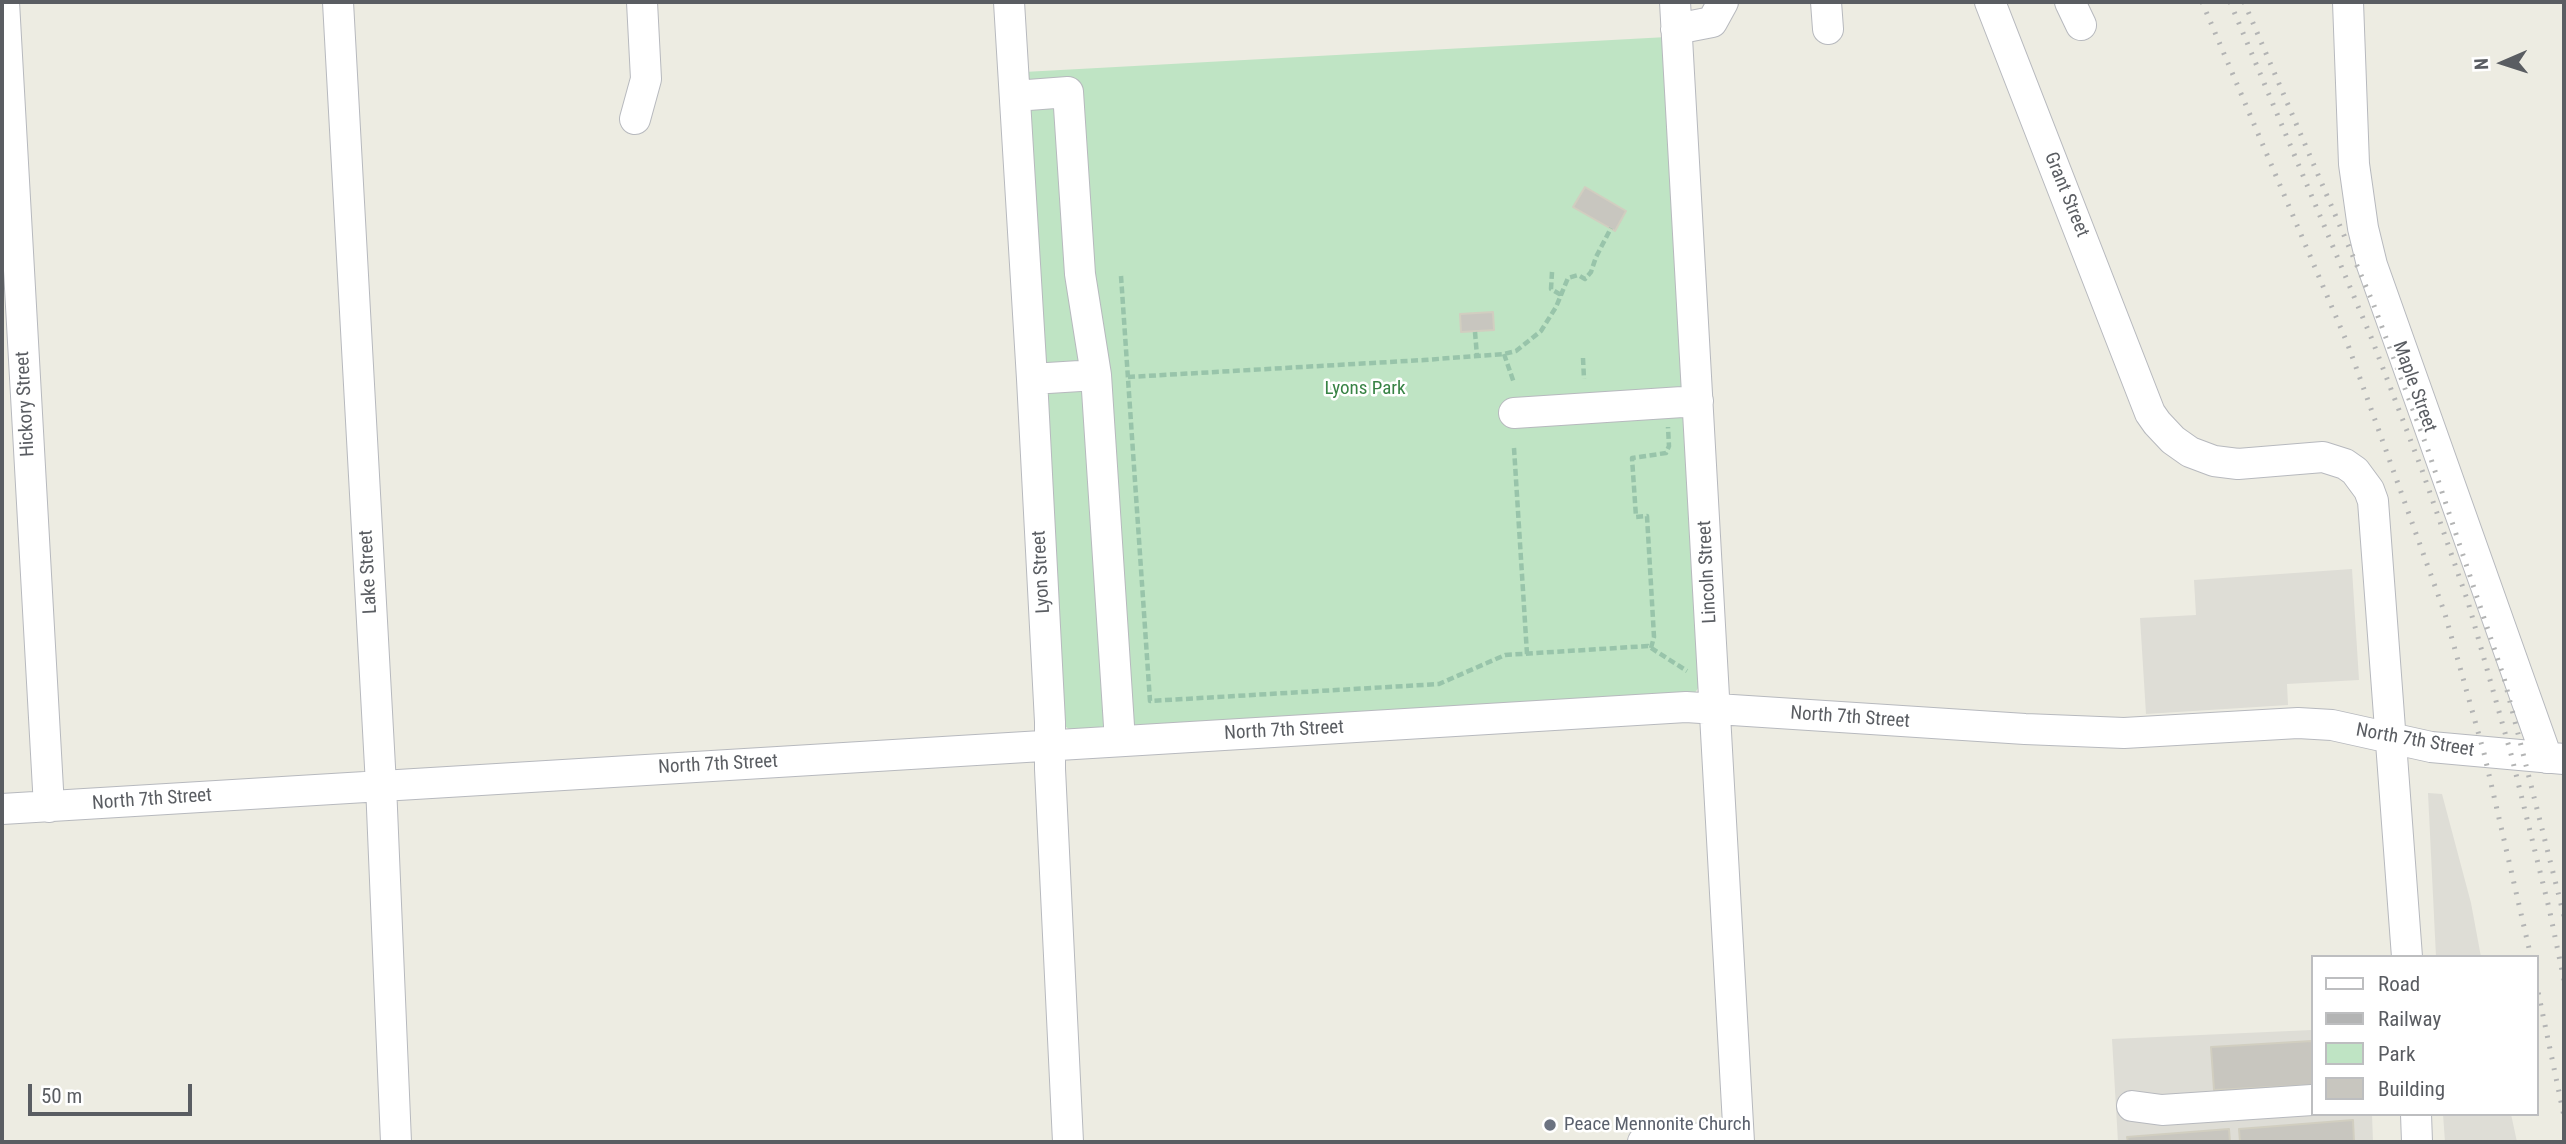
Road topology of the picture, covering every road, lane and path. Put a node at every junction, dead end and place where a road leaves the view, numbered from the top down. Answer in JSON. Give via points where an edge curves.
{"nodes":[{"id":1,"x":4,"y":2,"type":"edge"},
{"id":2,"x":338,"y":2,"type":"edge"},
{"id":3,"x":642,"y":2,"type":"edge"},
{"id":4,"x":1009,"y":2,"type":"edge"},
{"id":5,"x":1723,"y":2,"type":"edge"},
{"id":6,"x":1990,"y":2,"type":"edge"},
{"id":7,"x":2348,"y":2,"type":"edge"},
{"id":8,"x":1676,"y":15,"type":"edge"},
{"id":9,"x":1015,"y":96,"type":"junction"},
{"id":10,"x":635,"y":119,"type":"dead end"},
{"id":11,"x":1611,"y":228,"type":"dead end"},
{"id":12,"x":1552,"y":272,"type":"dead end"},
{"id":13,"x":1121,"y":275,"type":"dead end"},
{"id":14,"x":1561,"y":295,"type":"junction"},
{"id":15,"x":1475,"y":332,"type":"dead end"},
{"id":16,"x":1504,"y":354,"type":"junction"},
{"id":17,"x":1477,"y":356,"type":"junction"},
{"id":18,"x":1583,"y":358,"type":"dead end"},
{"id":19,"x":1096,"y":376,"type":"junction"},
{"id":20,"x":1128,"y":377,"type":"junction"},
{"id":21,"x":1032,"y":379,"type":"junction"},
{"id":22,"x":1584,"y":379,"type":"dead end"},
{"id":23,"x":1514,"y":383,"type":"dead end"},
{"id":24,"x":1698,"y":401,"type":"junction"},
{"id":25,"x":1667,"y":403,"type":"junction"},
{"id":26,"x":1514,"y":413,"type":"dead end"},
{"id":27,"x":1514,"y":448,"type":"dead end"},
{"id":28,"x":1651,"y":648,"type":"junction"},
{"id":29,"x":1527,"y":654,"type":"junction"},
{"id":30,"x":1714,"y":699,"type":"junction"},
{"id":31,"x":2392,"y":739,"type":"junction"},
{"id":32,"x":1120,"y":741,"type":"junction"},
{"id":33,"x":1050,"y":745,"type":"junction"},
{"id":34,"x":2555,"y":759,"type":"edge"},
{"id":35,"x":381,"y":785,"type":"junction"},
{"id":36,"x":49,"y":807,"type":"junction"},
{"id":37,"x":2,"y":810,"type":"edge"},
{"id":38,"x":2407,"y":955,"type":"edge"},
{"id":39,"x":2310,"y":1100,"type":"edge"},
{"id":40,"x":2132,"y":1106,"type":"dead end"},
{"id":41,"x":2416,"y":1116,"type":"edge"},
{"id":42,"x":1738,"y":1139,"type":"edge"},
{"id":43,"x":396,"y":1142,"type":"edge"},
{"id":44,"x":1068,"y":1142,"type":"edge"},
{"id":45,"x":1643,"y":1142,"type":"edge"},
{"id":46,"x":2417,"y":1142,"type":"edge"}],
"edges":[{"from":1,"to":36,"type":"street","name":"Hickory Street"},
{"from":2,"to":35,"type":"street","name":"Lake Street"},
{"from":3,"to":10,"type":"street","via":[[646,79]]},
{"from":4,"to":9,"type":"street","name":"Lyon Street"},
{"from":5,"to":8,"type":"street","via":[[1712,22]]},
{"from":6,"to":31,"type":"street","name":"Grant Street","via":[[2150,413],[2173,440],[2214,461],[2238,464],[2323,457],[2345,464],[2363,480],[2373,501]]},
{"from":7,"to":34,"type":"street","name":"Maple Street","via":[[2354,164],[2372,265]]},
{"from":8,"to":24,"type":"street","name":"Lincoln Street"},
{"from":9,"to":19,"type":"street","via":[[1068,92],[1080,274]]},
{"from":9,"to":21,"type":"street","name":"Lyon Street"},
{"from":11,"to":14,"type":"path","via":[[1591,272],[1585,279],[1578,275],[1568,278]]},
{"from":12,"to":14,"type":"path","via":[[1550,289]]},
{"from":13,"to":20,"type":"path"},
{"from":14,"to":16,"type":"path","via":[[1534,340]]},
{"from":15,"to":17,"type":"path"},
{"from":16,"to":17,"type":"path"},
{"from":16,"to":23,"type":"path"},
{"from":17,"to":20,"type":"path"},
{"from":18,"to":22,"type":"path"},
{"from":19,"to":21,"type":"street"},
{"from":19,"to":32,"type":"street"},
{"from":20,"to":29,"type":"path","via":[[1150,701],[1439,684],[1505,655]]},
{"from":21,"to":33,"type":"street","name":"Lyon Street"},
{"from":24,"to":25,"type":"street"},
{"from":24,"to":30,"type":"street","name":"Lincoln Street"},
{"from":25,"to":26,"type":"street"},
{"from":25,"to":28,"type":"path","via":[[1668,450],[1662,455],[1632,458],[1636,517],[1647,516]]},
{"from":27,"to":29,"type":"path"},
{"from":28,"to":29,"type":"path"},
{"from":28,"to":30,"type":"path"},
{"from":30,"to":31,"type":"street","name":"North 7th Street","via":[[2025,729],[2124,733],[2298,723],[2332,725]]},
{"from":30,"to":32,"type":"street","name":"North 7th Street","via":[[1686,707]]},
{"from":30,"to":42,"type":"street","name":"Lincoln Street"},
{"from":31,"to":34,"type":"street","name":"North 7th Street"},
{"from":31,"to":38,"type":"street"},
{"from":32,"to":33,"type":"street","name":"North 7th Street"},
{"from":33,"to":35,"type":"street","name":"North 7th Street"},
{"from":33,"to":44,"type":"street","name":"Lyon Street"},
{"from":35,"to":36,"type":"street","name":"North 7th Street"},
{"from":35,"to":43,"type":"street","name":"Lake Street"},
{"from":36,"to":37,"type":"street","name":"North 7th Street"},
{"from":39,"to":40,"type":"street","via":[[2162,1110]]},
{"from":41,"to":46,"type":"street"},
{"from":42,"to":45,"type":"street"}]}
